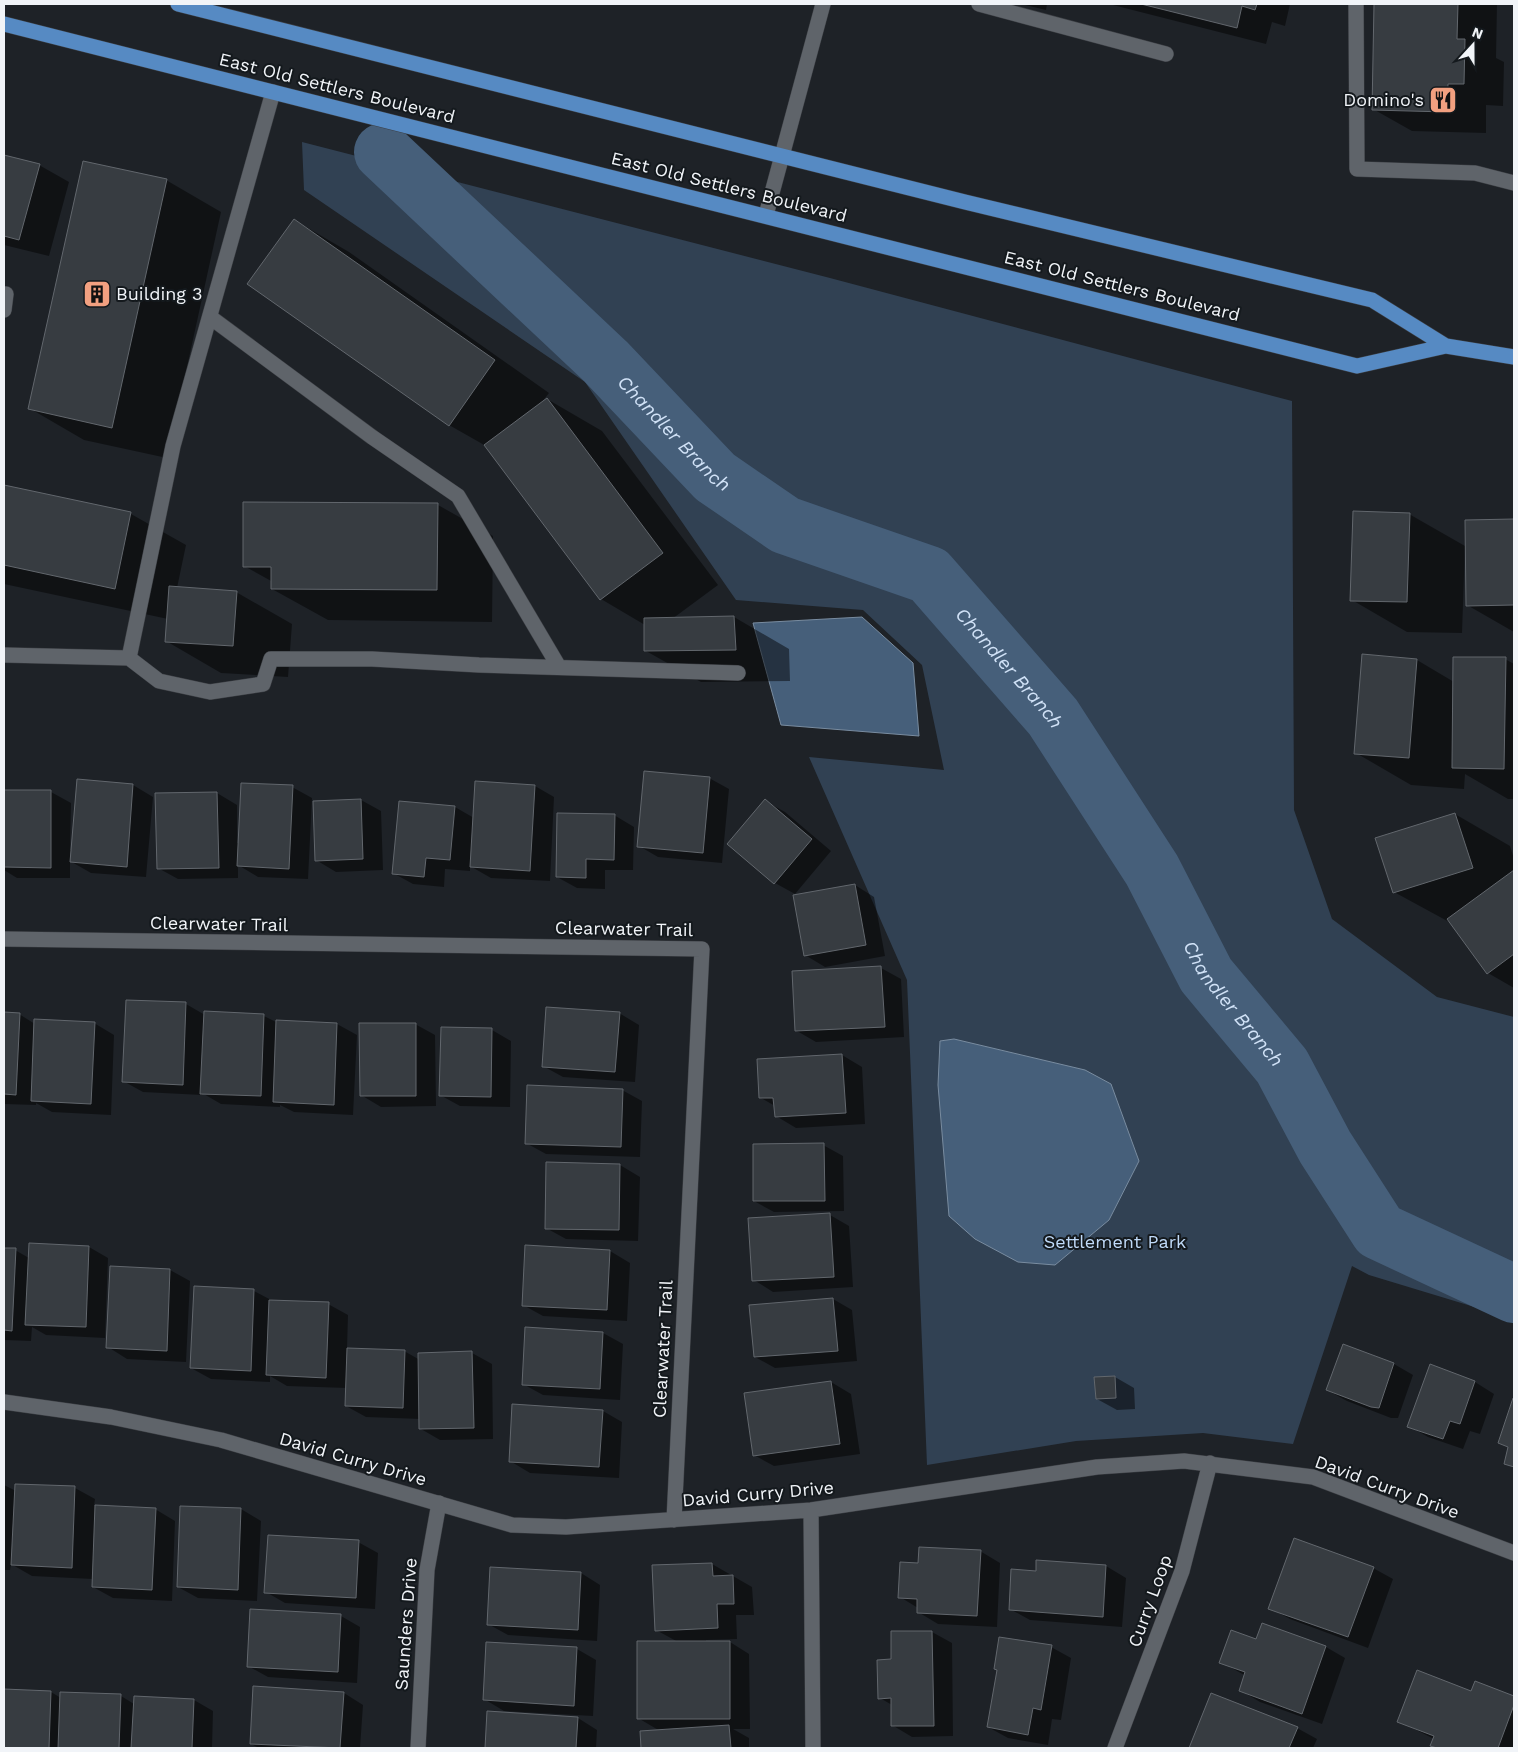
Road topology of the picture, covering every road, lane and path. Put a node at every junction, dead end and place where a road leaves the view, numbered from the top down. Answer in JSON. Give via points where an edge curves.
{"nodes":[{"id":1,"x":178,"y":4,"type":"edge"},
{"id":2,"x":823,"y":4,"type":"edge"},
{"id":3,"x":979,"y":4,"type":"edge"},
{"id":4,"x":1356,"y":4,"type":"edge"},
{"id":5,"x":4,"y":24,"type":"edge"},
{"id":6,"x":1166,"y":54,"type":"dead end"},
{"id":7,"x":273,"y":92,"type":"junction"},
{"id":8,"x":782,"y":156,"type":"junction"},
{"id":9,"x":1514,"y":183,"type":"edge"},
{"id":10,"x":766,"y":215,"type":"junction"},
{"id":11,"x":4,"y":294,"type":"edge"},
{"id":12,"x":4,"y":310,"type":"edge"},
{"id":13,"x":210,"y":317,"type":"junction"},
{"id":14,"x":1446,"y":346,"type":"junction"},
{"id":15,"x":1514,"y":357,"type":"edge"},
{"id":16,"x":4,"y":654,"type":"edge"},
{"id":17,"x":129,"y":658,"type":"junction"},
{"id":18,"x":559,"y":667,"type":"junction"},
{"id":19,"x":738,"y":673,"type":"dead end"},
{"id":20,"x":4,"y":939,"type":"edge"},
{"id":21,"x":4,"y":1402,"type":"edge"},
{"id":22,"x":1210,"y":1463,"type":"junction"},
{"id":23,"x":439,"y":1503,"type":"junction"},
{"id":24,"x":811,"y":1510,"type":"junction"},
{"id":25,"x":674,"y":1520,"type":"junction"},
{"id":26,"x":1514,"y":1553,"type":"edge"},
{"id":27,"x":418,"y":1748,"type":"edge"},
{"id":28,"x":813,"y":1748,"type":"edge"},
{"id":29,"x":1115,"y":1748,"type":"edge"}],
"edges":[{"from":1,"to":8,"type":"main road","name":"East Old Settlers Boulevard"},
{"from":2,"to":8,"type":"street"},
{"from":3,"to":6,"type":"street"},
{"from":4,"to":9,"type":"street","via":[[1357,169],[1475,173]]},
{"from":5,"to":7,"type":"main road","name":"East Old Settlers Boulevard"},
{"from":7,"to":10,"type":"main road","name":"East Old Settlers Boulevard"},
{"from":7,"to":13,"type":"street"},
{"from":8,"to":10,"type":"street"},
{"from":8,"to":14,"type":"main road","name":"East Old Settlers Boulevard","via":[[1372,300]]},
{"from":10,"to":14,"type":"main road","name":"East Old Settlers Boulevard","via":[[1357,366]]},
{"from":11,"to":12,"type":"street"},
{"from":13,"to":17,"type":"street","via":[[173,446]]},
{"from":13,"to":18,"type":"street","via":[[458,496]]},
{"from":14,"to":15,"type":"main road","name":"East Old Settlers Boulevard"},
{"from":16,"to":17,"type":"street"},
{"from":17,"to":18,"type":"street","via":[[159,681],[210,692],[263,684],[271,659],[372,659]]},
{"from":18,"to":19,"type":"street"},
{"from":20,"to":25,"type":"street","name":"Clearwater Trail","via":[[702,949]]},
{"from":21,"to":23,"type":"street","name":"David Curry Drive","via":[[111,1417],[221,1440]]},
{"from":22,"to":24,"type":"street","name":"David Curry Drive","via":[[1098,1467]]},
{"from":22,"to":26,"type":"street","name":"David Curry Drive","via":[[1313,1477]]},
{"from":22,"to":29,"type":"street","name":"Curry Loop","via":[[1182,1571]]},
{"from":23,"to":25,"type":"street","name":"David Curry Drive","via":[[512,1525],[566,1527]]},
{"from":23,"to":27,"type":"street","name":"Saunders Drive","via":[[427,1570]]},
{"from":24,"to":25,"type":"street","name":"David Curry Drive"},
{"from":24,"to":28,"type":"street"}]}
